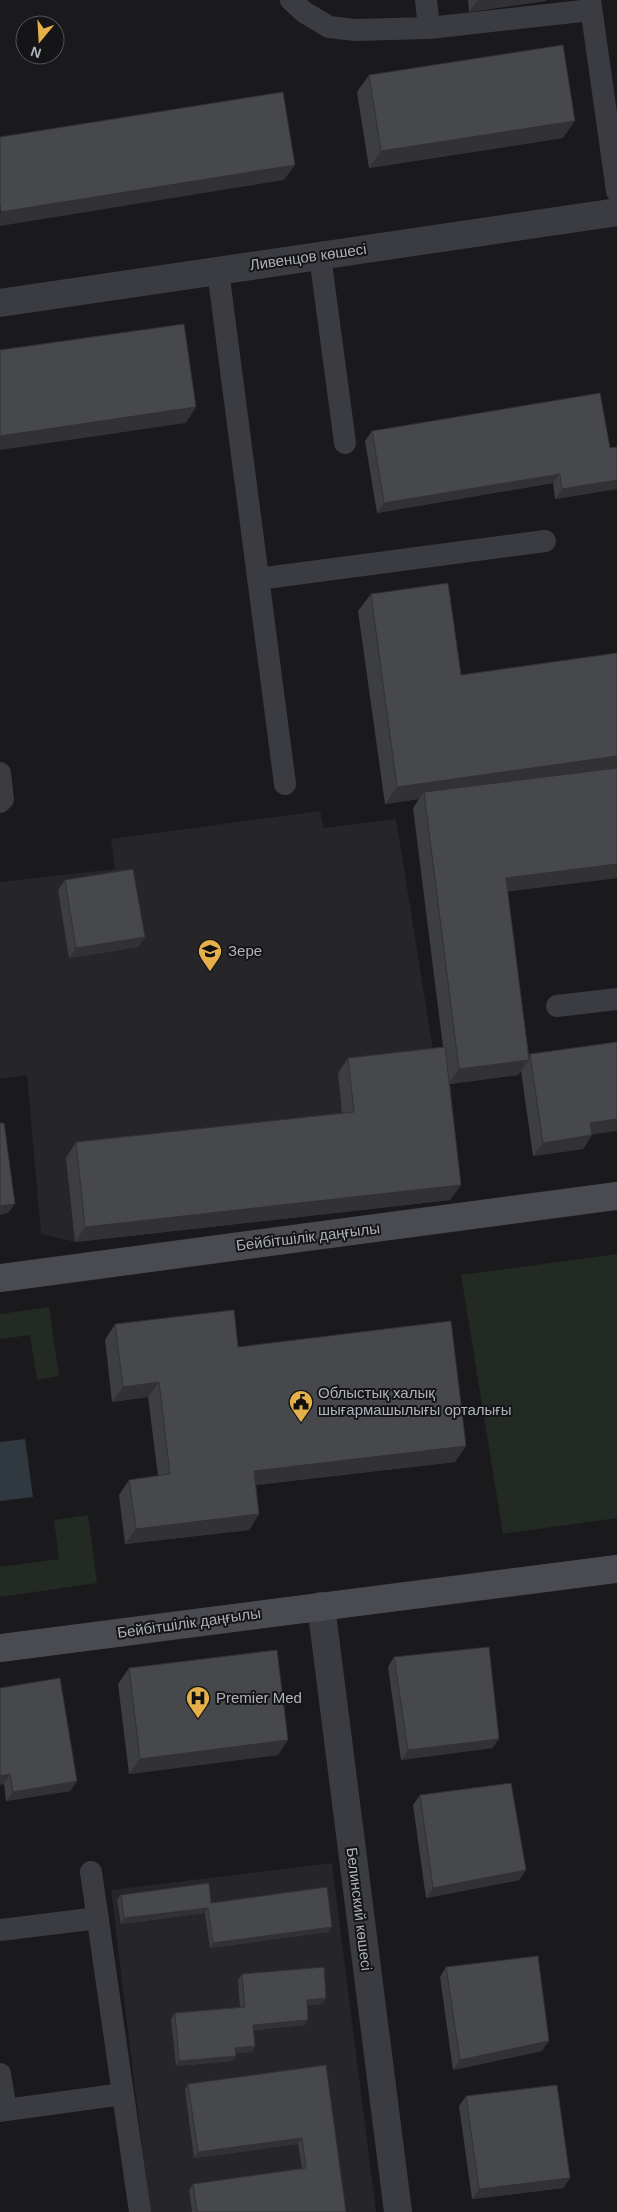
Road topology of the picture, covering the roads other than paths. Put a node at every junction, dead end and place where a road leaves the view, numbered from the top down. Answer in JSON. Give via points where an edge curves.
{"nodes":[{"id":1,"x":291,"y":0,"type":"edge"},
{"id":2,"x":426,"y":0,"type":"edge"},
{"id":3,"x":591,"y":5,"type":"edge"},
{"id":4,"x":429,"y":28,"type":"junction"},
{"id":5,"x":617,"y":191,"type":"edge"},
{"id":6,"x":617,"y":212,"type":"edge"},
{"id":7,"x":320,"y":256,"type":"junction"},
{"id":8,"x":218,"y":271,"type":"junction"},
{"id":9,"x":0,"y":303,"type":"edge"},
{"id":10,"x":345,"y":443,"type":"dead end"},
{"id":11,"x":545,"y":541,"type":"dead end"},
{"id":12,"x":258,"y":579,"type":"junction"},
{"id":13,"x":0,"y":773,"type":"edge"},
{"id":14,"x":285,"y":784,"type":"dead end"},
{"id":15,"x":0,"y":802,"type":"edge"},
{"id":16,"x":617,"y":999,"type":"edge"},
{"id":17,"x":557,"y":1006,"type":"dead end"},
{"id":18,"x":617,"y":1196,"type":"edge"},
{"id":19,"x":0,"y":1278,"type":"edge"},
{"id":20,"x":617,"y":1569,"type":"edge"},
{"id":21,"x":321,"y":1606,"type":"junction"},
{"id":22,"x":0,"y":1648,"type":"edge"},
{"id":23,"x":91,"y":1872,"type":"dead end"},
{"id":24,"x":98,"y":1918,"type":"junction"},
{"id":25,"x":0,"y":1930,"type":"edge"},
{"id":26,"x":0,"y":2074,"type":"edge"},
{"id":27,"x":123,"y":2094,"type":"junction"},
{"id":28,"x":3,"y":2111,"type":"edge"},
{"id":29,"x":140,"y":2212,"type":"edge"},
{"id":30,"x":398,"y":2212,"type":"edge"}],
"edges":[{"from":1,"to":4,"type":"lane","via":[[329,27],[355,30]]},
{"from":2,"to":4,"type":"lane"},
{"from":3,"to":4,"type":"lane"},
{"from":3,"to":5,"type":"lane"},
{"from":6,"to":7,"type":"street","name":"Ливенцов көшесі"},
{"from":7,"to":8,"type":"street","name":"Ливенцов көшесі"},
{"from":7,"to":10,"type":"lane"},
{"from":8,"to":9,"type":"street","name":"Ливенцов көшесі"},
{"from":8,"to":12,"type":"lane"},
{"from":11,"to":12,"type":"lane"},
{"from":12,"to":14,"type":"lane"},
{"from":13,"to":15,"type":"lane","via":[[4,799]]},
{"from":16,"to":17,"type":"lane"},
{"from":18,"to":19,"type":"main road","name":"Бейбітшілік даңғылы"},
{"from":20,"to":21,"type":"main road","name":"Бейбітшілік даңғылы"},
{"from":21,"to":22,"type":"main road","name":"Бейбітшілік даңғылы"},
{"from":21,"to":30,"type":"street","name":"Белинский көшесі"},
{"from":23,"to":24,"type":"lane"},
{"from":24,"to":25,"type":"lane"},
{"from":24,"to":27,"type":"lane"},
{"from":26,"to":28,"type":"lane"},
{"from":27,"to":28,"type":"lane"},
{"from":27,"to":29,"type":"lane"}]}
